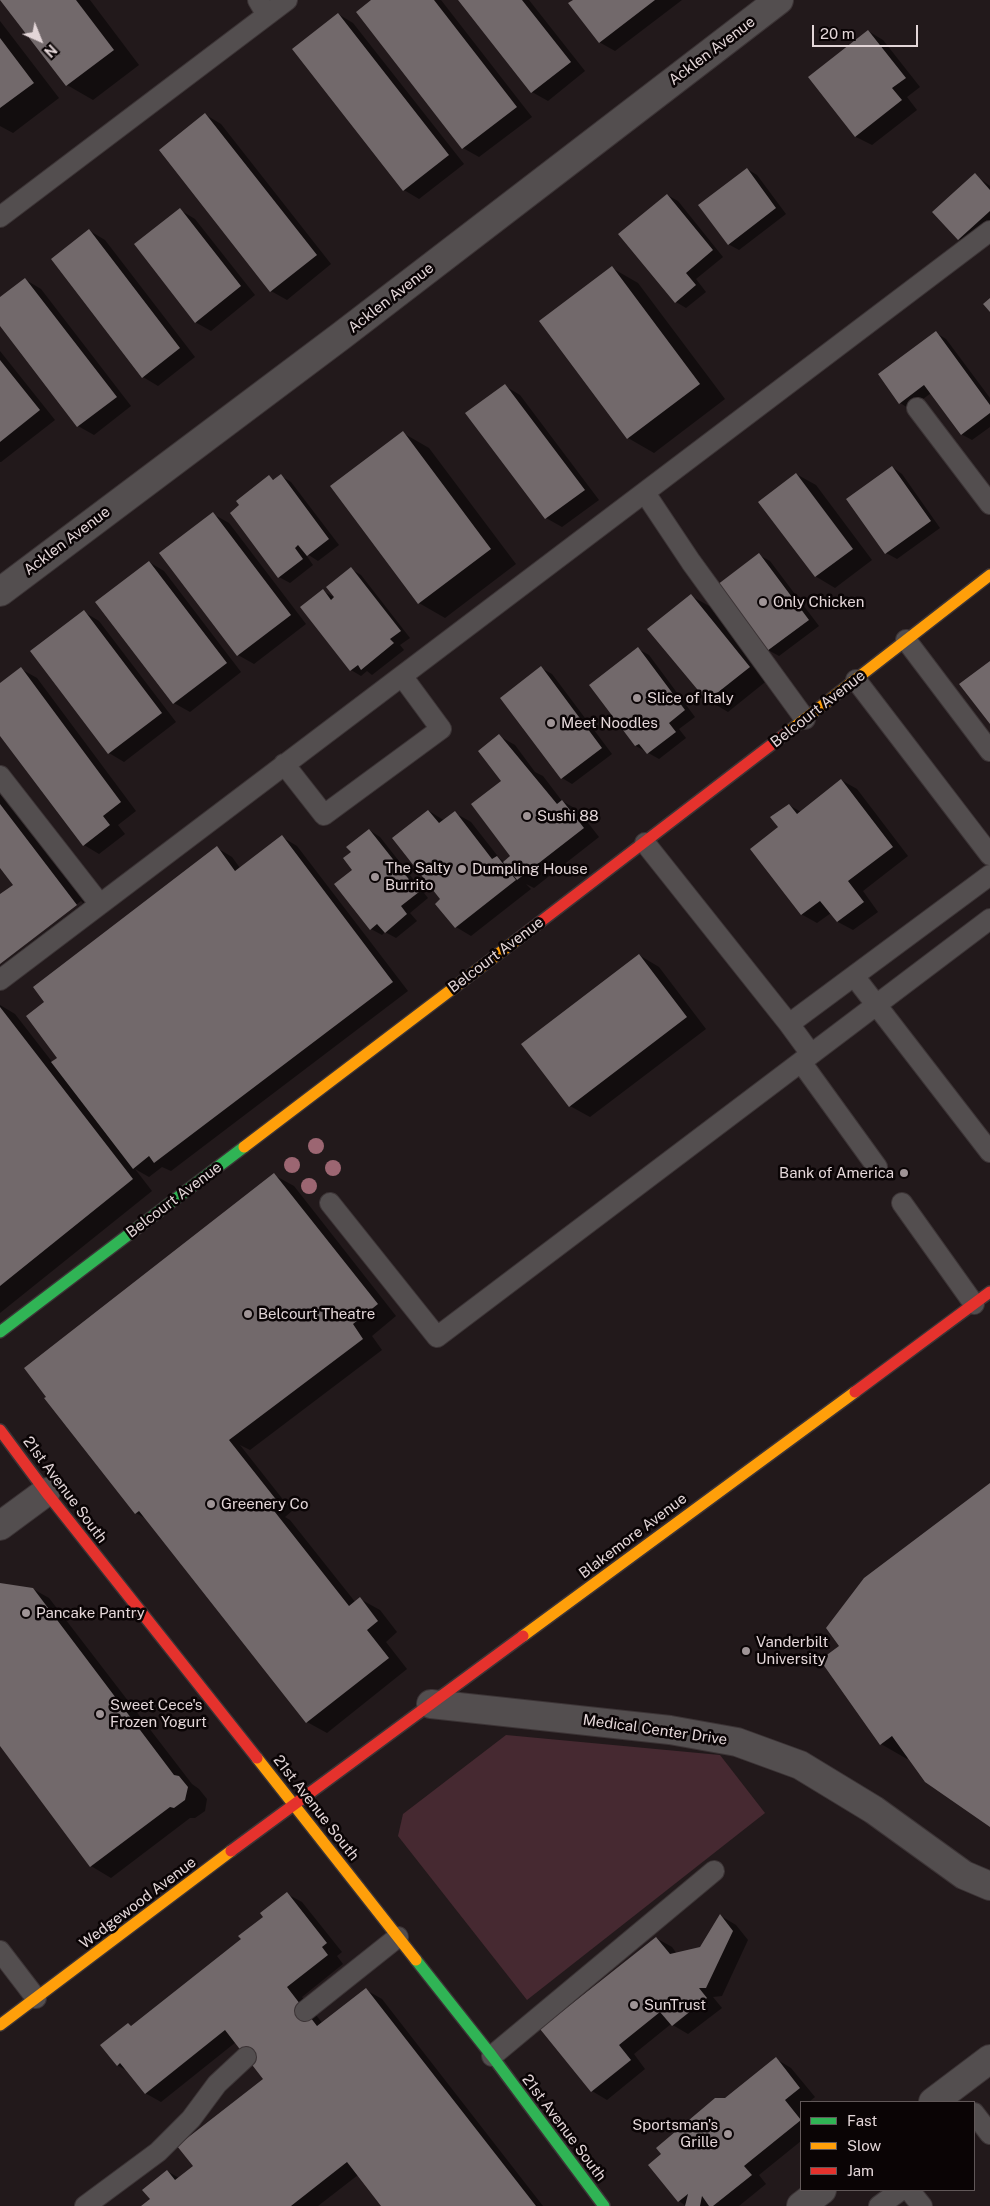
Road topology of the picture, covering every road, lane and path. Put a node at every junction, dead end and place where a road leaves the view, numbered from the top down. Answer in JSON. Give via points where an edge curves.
{"nodes":[{"id":1,"x":287,"y":0,"type":"edge"},
{"id":2,"x":779,"y":0,"type":"edge"},
{"id":3,"x":263,"y":8,"type":"edge"},
{"id":4,"x":0,"y":217,"type":"edge"},
{"id":5,"x":990,"y":231,"type":"edge"},
{"id":6,"x":917,"y":408,"type":"dead end"},
{"id":7,"x":645,"y":493,"type":"junction"},
{"id":8,"x":990,"y":504,"type":"edge"},
{"id":9,"x":990,"y":574,"type":"edge"},
{"id":10,"x":0,"y":592,"type":"edge"},
{"id":11,"x":906,"y":640,"type":"junction"},
{"id":12,"x":402,"y":676,"type":"junction"},
{"id":13,"x":856,"y":680,"type":"junction"},
{"id":14,"x":805,"y":719,"type":"junction"},
{"id":15,"x":990,"y":751,"type":"edge"},
{"id":16,"x":284,"y":764,"type":"junction"},
{"id":17,"x":0,"y":776,"type":"edge"},
{"id":18,"x":645,"y":843,"type":"junction"},
{"id":19,"x":990,"y":854,"type":"edge"},
{"id":20,"x":990,"y":875,"type":"edge"},
{"id":21,"x":99,"y":903,"type":"junction"},
{"id":22,"x":990,"y":919,"type":"edge"},
{"id":23,"x":854,"y":976,"type":"junction"},
{"id":24,"x":0,"y":980,"type":"edge"},
{"id":25,"x":876,"y":1005,"type":"junction"},
{"id":26,"x":789,"y":1024,"type":"junction"},
{"id":27,"x":806,"y":1058,"type":"junction"},
{"id":28,"x":990,"y":1152,"type":"edge"},
{"id":29,"x":877,"y":1167,"type":"dead end"},
{"id":30,"x":330,"y":1203,"type":"dead end"},
{"id":31,"x":902,"y":1203,"type":"dead end"},
{"id":32,"x":990,"y":1292,"type":"edge"},
{"id":33,"x":974,"y":1304,"type":"junction"},
{"id":34,"x":0,"y":1332,"type":"edge"},
{"id":35,"x":0,"y":1430,"type":"edge"},
{"id":36,"x":46,"y":1492,"type":"junction"},
{"id":37,"x":0,"y":1526,"type":"edge"},
{"id":38,"x":431,"y":1704,"type":"junction"},
{"id":39,"x":294,"y":1804,"type":"junction"},
{"id":40,"x":714,"y":1871,"type":"dead end"},
{"id":41,"x":990,"y":1886,"type":"edge"},
{"id":42,"x":398,"y":1937,"type":"junction"},
{"id":43,"x":0,"y":1951,"type":"edge"},
{"id":44,"x":36,"y":1998,"type":"junction"},
{"id":45,"x":305,"y":2011,"type":"dead end"},
{"id":46,"x":0,"y":2025,"type":"edge"},
{"id":47,"x":492,"y":2056,"type":"junction"},
{"id":48,"x":246,"y":2057,"type":"dead end"},
{"id":49,"x":990,"y":2059,"type":"edge"},
{"id":50,"x":951,"y":2097,"type":"edge"},
{"id":51,"x":975,"y":2114,"type":"edge"},
{"id":52,"x":990,"y":2134,"type":"edge"},
{"id":53,"x":821,"y":2191,"type":"edge"},
{"id":54,"x":900,"y":2191,"type":"edge"},
{"id":55,"x":910,"y":2191,"type":"edge"},
{"id":56,"x":85,"y":2206,"type":"edge"},
{"id":57,"x":604,"y":2206,"type":"edge"},
{"id":58,"x":801,"y":2206,"type":"edge"},
{"id":59,"x":878,"y":2206,"type":"edge"},
{"id":60,"x":922,"y":2206,"type":"edge"}],
"edges":[{"from":1,"to":3,"type":"lane"},
{"from":2,"to":10,"type":"street","name":"Acklen Avenue","via":[[341,336]]},
{"from":3,"to":4,"type":"lane"},
{"from":5,"to":7,"type":"lane"},
{"from":6,"to":8,"type":"lane"},
{"from":7,"to":12,"type":"lane"},
{"from":7,"to":14,"type":"lane"},
{"from":9,"to":11,"type":"main road","name":"Belcourt Avenue"},
{"from":11,"to":13,"type":"main road","name":"Belcourt Avenue"},
{"from":11,"to":15,"type":"lane"},
{"from":12,"to":16,"type":"lane"},
{"from":12,"to":16,"type":"lane","via":[[441,729],[324,815]]},
{"from":13,"to":14,"type":"main road","name":"Belcourt Avenue"},
{"from":13,"to":19,"type":"lane"},
{"from":14,"to":18,"type":"main road","name":"Belcourt Avenue"},
{"from":16,"to":21,"type":"lane"},
{"from":17,"to":21,"type":"lane"},
{"from":18,"to":26,"type":"lane"},
{"from":18,"to":34,"type":"main road","name":"Belcourt Avenue"},
{"from":20,"to":23,"type":"lane"},
{"from":21,"to":24,"type":"lane"},
{"from":22,"to":25,"type":"lane"},
{"from":23,"to":25,"type":"lane"},
{"from":23,"to":26,"type":"lane"},
{"from":25,"to":27,"type":"lane"},
{"from":25,"to":28,"type":"lane"},
{"from":26,"to":27,"type":"lane"},
{"from":27,"to":29,"type":"lane"},
{"from":27,"to":30,"type":"lane","via":[[437,1337]]},
{"from":31,"to":33,"type":"lane"},
{"from":32,"to":33,"type":"main road","name":"Blakemore Avenue"},
{"from":33,"to":38,"type":"main road","name":"Blakemore Avenue"},
{"from":35,"to":36,"type":"main road","name":"21st Avenue South"},
{"from":36,"to":37,"type":"street"},
{"from":36,"to":39,"type":"main road","name":"21st Avenue South"},
{"from":38,"to":39,"type":"main road","name":"Blakemore Avenue"},
{"from":38,"to":41,"type":"street","name":"Medical Center Drive","via":[[670,1730],[737,1742],[800,1765],[874,1810],[964,1875]]},
{"from":39,"to":42,"type":"main road","name":"21st Avenue South"},
{"from":39,"to":44,"type":"main road","name":"Wedgewood Avenue"},
{"from":40,"to":47,"type":"lane"},
{"from":42,"to":45,"type":"lane"},
{"from":42,"to":47,"type":"main road","name":"21st Avenue South"},
{"from":43,"to":44,"type":"lane"},
{"from":44,"to":46,"type":"main road","name":"Wedgewood Avenue"},
{"from":47,"to":57,"type":"main road","name":"21st Avenue South"},
{"from":48,"to":56,"type":"lane","via":[[217,2084],[191,2119],[158,2152]]},
{"from":49,"to":50,"type":"street"},
{"from":51,"to":52,"type":"lane"},
{"from":53,"to":58,"type":"street"},
{"from":54,"to":59,"type":"lane"},
{"from":55,"to":60,"type":"lane"}]}
